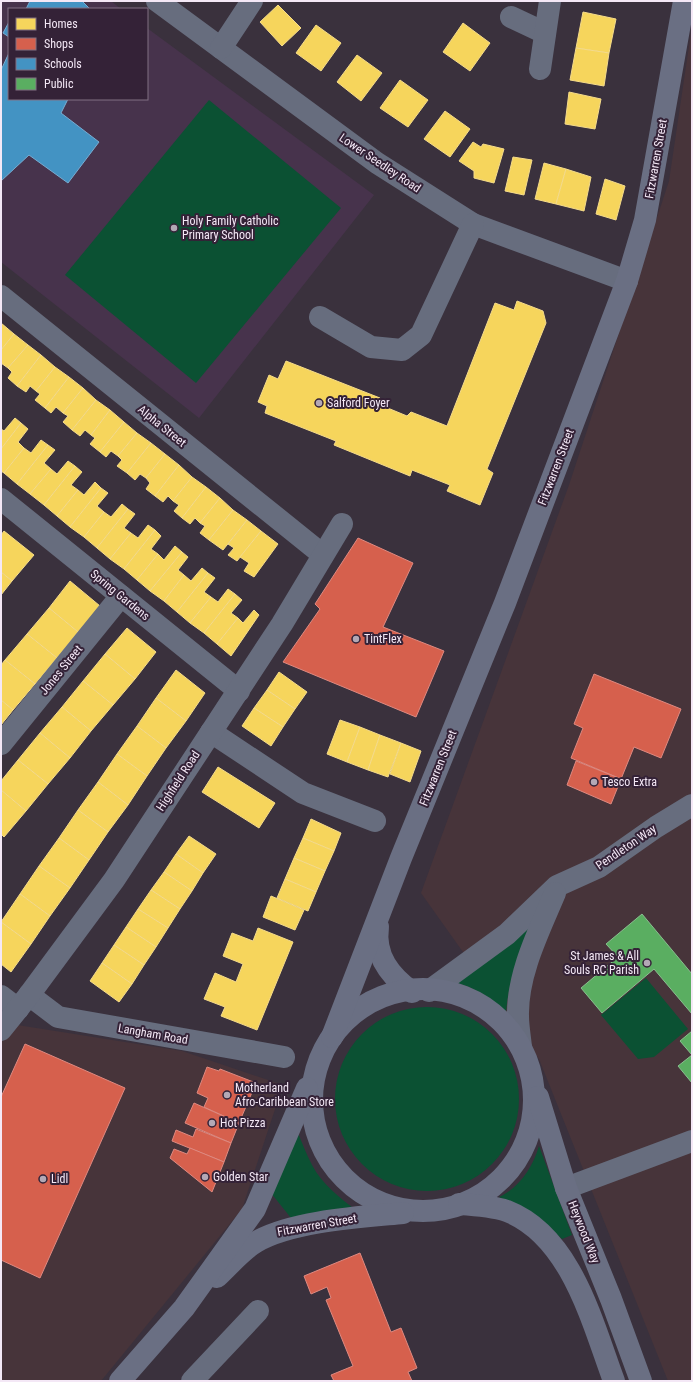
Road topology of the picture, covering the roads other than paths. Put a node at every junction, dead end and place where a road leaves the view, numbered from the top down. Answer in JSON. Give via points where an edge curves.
{"nodes":[{"id":1,"x":157,"y":1,"type":"edge"},
{"id":2,"x":252,"y":1,"type":"edge"},
{"id":3,"x":550,"y":1,"type":"edge"},
{"id":4,"x":684,"y":1,"type":"edge"},
{"id":5,"x":511,"y":17,"type":"dead end"},
{"id":6,"x":546,"y":33,"type":"junction"},
{"id":7,"x":220,"y":48,"type":"junction"},
{"id":8,"x":540,"y":69,"type":"dead end"},
{"id":9,"x":473,"y":224,"type":"junction"},
{"id":10,"x":627,"y":281,"type":"junction"},
{"id":11,"x":1,"y":296,"type":"edge"},
{"id":12,"x":320,"y":317,"type":"dead end"},
{"id":13,"x":2,"y":502,"type":"edge"},
{"id":14,"x":342,"y":524,"type":"dead end"},
{"id":15,"x":323,"y":555,"type":"junction"},
{"id":16,"x":121,"y":596,"type":"junction"},
{"id":17,"x":239,"y":692,"type":"junction"},
{"id":18,"x":210,"y":732,"type":"junction"},
{"id":19,"x":1,"y":744,"type":"edge"},
{"id":20,"x":692,"y":805,"type":"edge"},
{"id":21,"x":375,"y":821,"type":"dead end"},
{"id":22,"x":557,"y":886,"type":"junction"},
{"id":23,"x":379,"y":918,"type":"junction"},
{"id":24,"x":420,"y":992,"type":"junction"},
{"id":25,"x":16,"y":1000,"type":"edge"},
{"id":26,"x":1,"y":1030,"type":"edge"},
{"id":27,"x":332,"y":1037,"type":"junction"},
{"id":28,"x":521,"y":1047,"type":"junction"},
{"id":29,"x":284,"y":1057,"type":"dead end"},
{"id":30,"x":314,"y":1074,"type":"junction"},
{"id":31,"x":533,"y":1080,"type":"junction"},
{"id":32,"x":692,"y":1141,"type":"edge"},
{"id":33,"x":566,"y":1188,"type":"junction"},
{"id":34,"x":459,"y":1204,"type":"junction"},
{"id":35,"x":430,"y":1210,"type":"junction"},
{"id":36,"x":184,"y":1308,"type":"junction"},
{"id":37,"x":258,"y":1311,"type":"dead end"},
{"id":38,"x":120,"y":1381,"type":"edge"},
{"id":39,"x":192,"y":1381,"type":"edge"},
{"id":40,"x":614,"y":1381,"type":"edge"},
{"id":41,"x":641,"y":1381,"type":"edge"}],
"edges":[{"from":1,"to":7,"type":"street","name":"Lower Seedley Road"},
{"from":2,"to":7,"type":"street"},
{"from":3,"to":6,"type":"street"},
{"from":4,"to":10,"type":"street","name":"Fitzwarren Street","via":[[645,220]]},
{"from":5,"to":6,"type":"street"},
{"from":6,"to":8,"type":"street"},
{"from":7,"to":9,"type":"street","name":"Lower Seedley Road","via":[[377,163]]},
{"from":9,"to":10,"type":"street","name":"Lower Seedley Road"},
{"from":9,"to":12,"type":"street","via":[[421,335],[402,350],[372,347]]},
{"from":10,"to":23,"type":"street","name":"Fitzwarren Street","via":[[504,603]]},
{"from":11,"to":15,"type":"street","name":"Alpha Street"},
{"from":13,"to":16,"type":"street","name":"Spring Gardens"},
{"from":14,"to":15,"type":"street","name":"Highfield Road"},
{"from":15,"to":17,"type":"street","name":"Highfield Road"},
{"from":16,"to":17,"type":"street","name":"Spring Gardens"},
{"from":16,"to":19,"type":"street","name":"Jones Street"},
{"from":17,"to":18,"type":"street","name":"Highfield Road"},
{"from":18,"to":21,"type":"street","via":[[303,793]]},
{"from":18,"to":25,"type":"street","name":"Highfield Road","via":[[114,880]]},
{"from":20,"to":22,"type":"street","name":"Pendleton Way","via":[[599,866]]},
{"from":22,"to":24,"type":"street","name":"Pendleton Way","via":[[507,934]]},
{"from":22,"to":28,"type":"street","via":[[529,958],[519,997]]},
{"from":23,"to":24,"type":"street","name":"Fitzwarren Street","via":[[376,938],[386,967],[396,980]]},
{"from":23,"to":27,"type":"street","name":"Fitzwarren Street"},
{"from":24,"to":27,"type":"street","via":[[393,995],[373,1002],[351,1016]]},
{"from":24,"to":28,"type":"street","via":[[464,998],[486,1009],[503,1023]]},
{"from":25,"to":26,"type":"street","name":"Highfield Road"},
{"from":25,"to":29,"type":"street","name":"Langham Road","via":[[58,1017]]},
{"from":27,"to":30,"type":"street"},
{"from":28,"to":31,"type":"street"},
{"from":30,"to":35,"type":"street","via":[[310,1109],[323,1152],[336,1170],[355,1188],[376,1200],[400,1208]]},
{"from":30,"to":36,"type":"street","name":"Fitzwarren Street","via":[[255,1209]]},
{"from":31,"to":33,"type":"street","name":"Heywood Way"},
{"from":31,"to":34,"type":"street","via":[[536,1111],[520,1158],[500,1180],[477,1196]]},
{"from":32,"to":33,"type":"street"},
{"from":33,"to":41,"type":"street","name":"Heywood Way"},
{"from":34,"to":35,"type":"street"},
{"from":34,"to":40,"type":"street","via":[[507,1211],[541,1232],[555,1247],[567,1264]]},
{"from":35,"to":36,"type":"street","name":"Fitzwarren Street","via":[[291,1228],[272,1234],[254,1243]]},
{"from":36,"to":38,"type":"street","name":"Fitzwarren Street"},
{"from":37,"to":39,"type":"street"}]}
